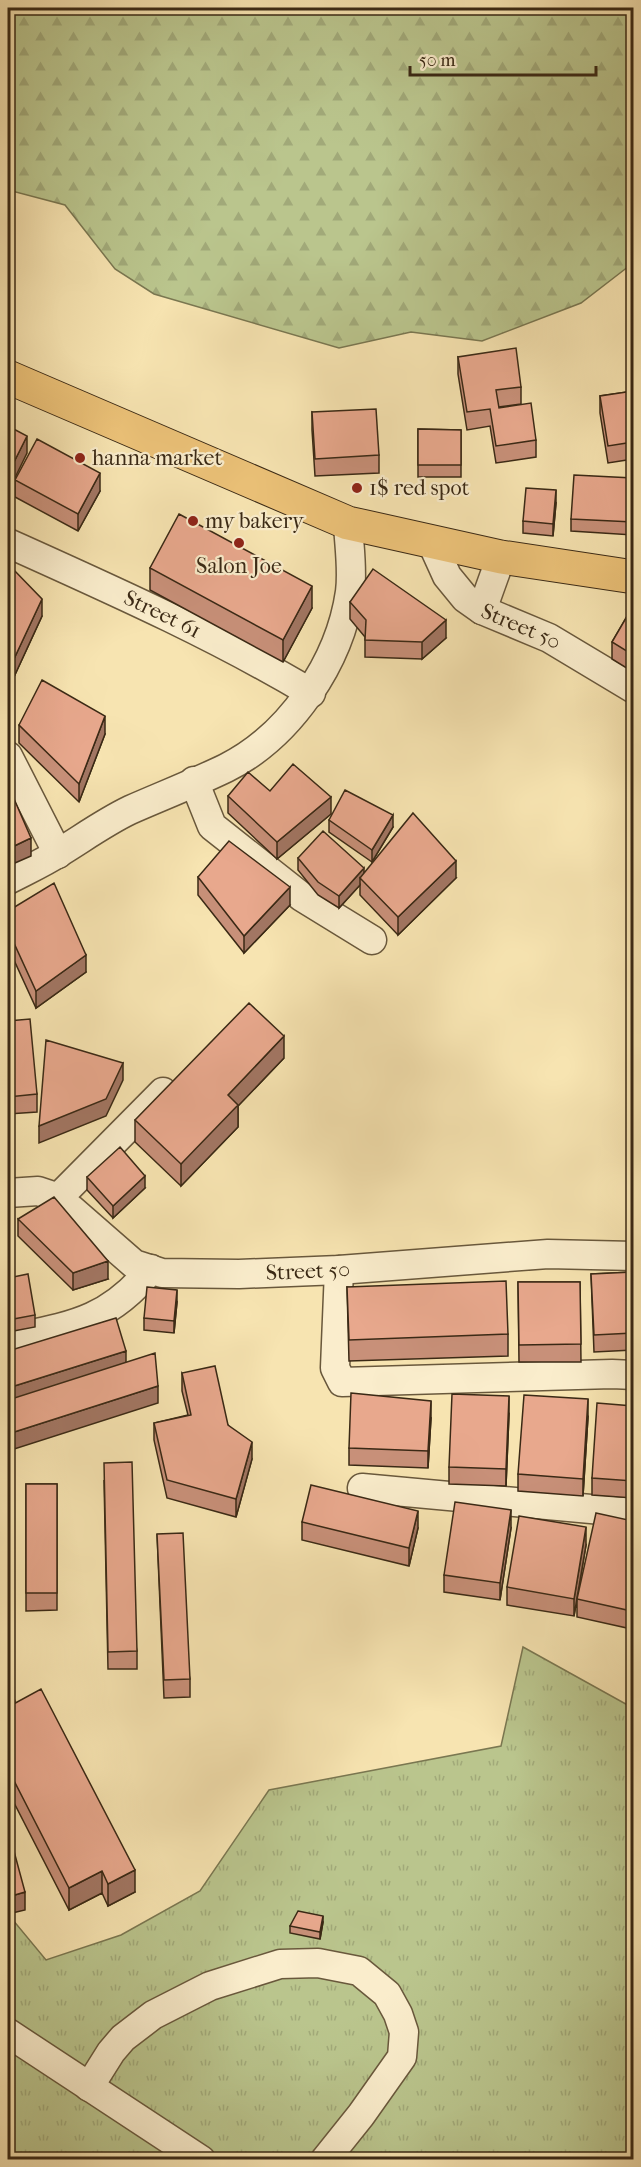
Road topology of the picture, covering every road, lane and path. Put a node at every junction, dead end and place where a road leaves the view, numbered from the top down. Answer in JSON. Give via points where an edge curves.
{"nodes":[{"id":1,"x":8,"y":377,"type":"edge"},
{"id":2,"x":348,"y":523,"type":"junction"},
{"id":3,"x":8,"y":543,"type":"edge"},
{"id":4,"x":432,"y":543,"type":"junction"},
{"id":5,"x":501,"y":557,"type":"junction"},
{"id":6,"x":633,"y":577,"type":"edge"},
{"id":7,"x":482,"y":610,"type":"junction"},
{"id":8,"x":633,"y":688,"type":"edge"},
{"id":9,"x":311,"y":693,"type":"junction"},
{"id":10,"x":8,"y":756,"type":"edge"},
{"id":11,"x":194,"y":781,"type":"junction"},
{"id":12,"x":58,"y":854,"type":"junction"},
{"id":13,"x":8,"y":880,"type":"edge"},
{"id":14,"x":372,"y":940,"type":"dead end"},
{"id":15,"x":183,"y":1073,"type":"edge"},
{"id":16,"x":8,"y":1193,"type":"edge"},
{"id":17,"x":57,"y":1199,"type":"junction"},
{"id":18,"x":633,"y":1256,"type":"edge"},
{"id":19,"x":151,"y":1269,"type":"junction"},
{"id":20,"x":339,"y":1270,"type":"junction"},
{"id":21,"x":8,"y":1340,"type":"edge"},
{"id":22,"x":633,"y":1376,"type":"edge"},
{"id":23,"x":362,"y":1488,"type":"dead end"},
{"id":24,"x":633,"y":1513,"type":"edge"},
{"id":25,"x":8,"y":2033,"type":"edge"},
{"id":26,"x":89,"y":2087,"type":"junction"},
{"id":27,"x":201,"y":2160,"type":"edge"},
{"id":28,"x":325,"y":2160,"type":"edge"}],
"edges":[{"from":1,"to":2,"type":"main road"},
{"from":2,"to":4,"type":"main road"},
{"from":2,"to":9,"type":"street","via":[[350,590],[346,613]]},
{"from":3,"to":9,"type":"street","name":"Street 61","via":[[199,632]]},
{"from":4,"to":5,"type":"main road"},
{"from":4,"to":7,"type":"street","name":"Street 50","via":[[453,586]]},
{"from":5,"to":6,"type":"main road"},
{"from":5,"to":7,"type":"street"},
{"from":7,"to":8,"type":"street","name":"Street 50","via":[[549,638]]},
{"from":9,"to":11,"type":"street","via":[[261,744],[227,767]]},
{"from":10,"to":12,"type":"street"},
{"from":11,"to":12,"type":"street","via":[[113,819]]},
{"from":11,"to":14,"type":"street","via":[[212,826],[302,897]]},
{"from":12,"to":13,"type":"street"},
{"from":15,"to":17,"type":"street"},
{"from":16,"to":17,"type":"street","name":"Street 50","via":[[38,1191]]},
{"from":17,"to":19,"type":"street","name":"Street 50","via":[[134,1264]]},
{"from":18,"to":20,"type":"street","name":"Street 50","via":[[548,1254]]},
{"from":19,"to":20,"type":"street","name":"Street 50","via":[[190,1274]]},
{"from":19,"to":21,"type":"street","via":[[125,1298],[102,1313],[65,1328]]},
{"from":20,"to":22,"type":"street","via":[[335,1368],[342,1382]]},
{"from":23,"to":24,"type":"street"},
{"from":25,"to":26,"type":"street"},
{"from":26,"to":27,"type":"street"},
{"from":26,"to":28,"type":"street","via":[[123,2038],[153,2015],[210,1986],[280,1964],[318,1963],[359,1971],[387,1994],[398,2014],[404,2032],[402,2057]]}]}
